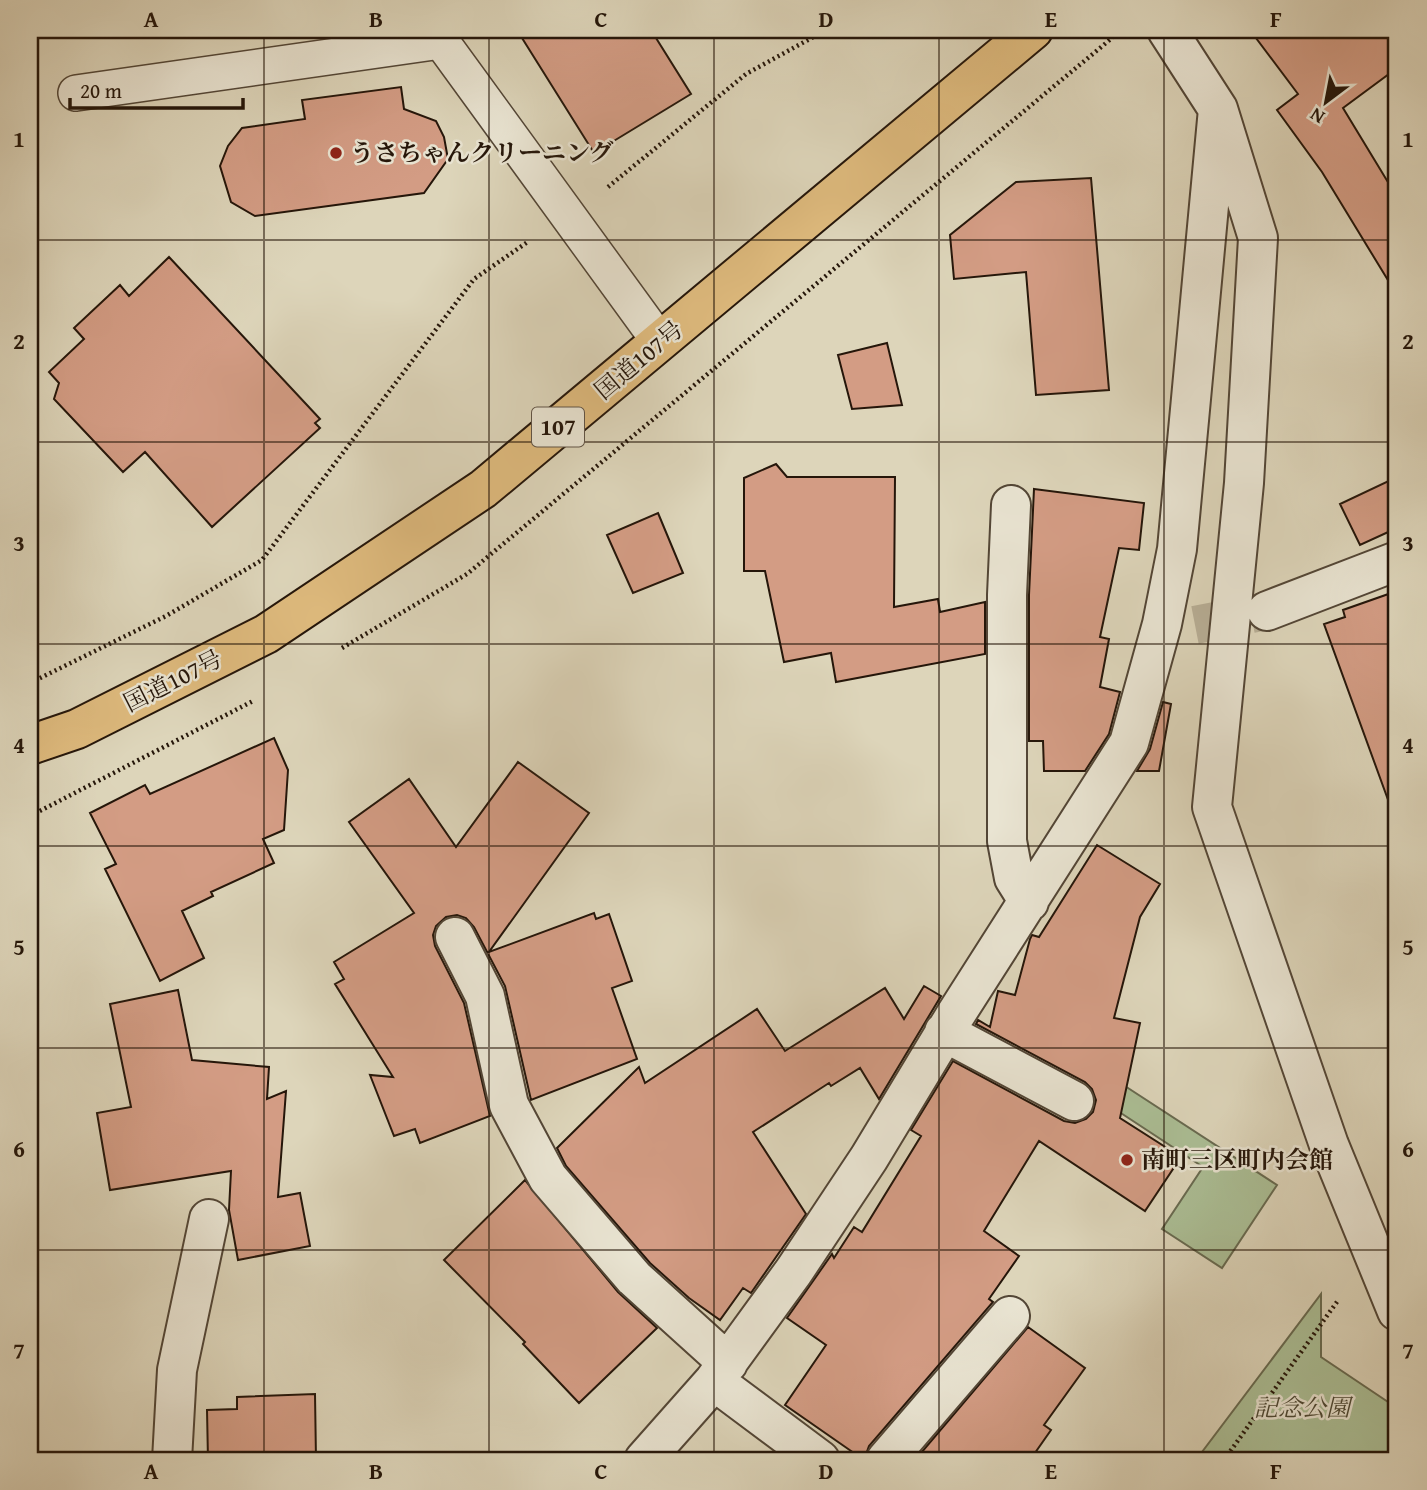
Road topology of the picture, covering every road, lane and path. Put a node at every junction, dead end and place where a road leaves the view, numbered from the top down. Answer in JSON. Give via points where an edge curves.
{"nodes":[{"id":1,"x":826,"y":30,"type":"edge"},
{"id":2,"x":1033,"y":30,"type":"edge"},
{"id":3,"x":1167,"y":30,"type":"edge"},
{"id":4,"x":76,"y":93,"type":"dead end"},
{"id":5,"x":1218,"y":109,"type":"junction"},
{"id":6,"x":568,"y":215,"type":"junction"},
{"id":7,"x":660,"y":342,"type":"junction"},
{"id":8,"x":1010,"y":505,"type":"dead end"},
{"id":9,"x":1397,"y":561,"type":"edge"},
{"id":10,"x":1267,"y":611,"type":"tunnel mouth"},
{"id":11,"x":30,"y":683,"type":"edge"},
{"id":12,"x":30,"y":745,"type":"edge"},
{"id":13,"x":1029,"y":902,"type":"junction"},
{"id":14,"x":455,"y":937,"type":"dead end"},
{"id":15,"x":944,"y":1032,"type":"junction"},
{"id":16,"x":1074,"y":1101,"type":"dead end"},
{"id":17,"x":209,"y":1219,"type":"dead end"},
{"id":18,"x":1373,"y":1252,"type":"junction"},
{"id":19,"x":1397,"y":1311,"type":"edge"},
{"id":20,"x":1010,"y":1317,"type":"dead end"},
{"id":21,"x":721,"y":1372,"type":"junction"},
{"id":22,"x":172,"y":1460,"type":"edge"},
{"id":23,"x":644,"y":1460,"type":"edge"},
{"id":24,"x":820,"y":1460,"type":"edge"},
{"id":25,"x":886,"y":1460,"type":"edge"},
{"id":26,"x":1224,"y":1460,"type":"edge"}],
"edges":[{"from":1,"to":6,"type":"path","via":[[747,74]]},
{"from":2,"to":7,"type":"highway","name":"国道107号","number":"107"},
{"from":3,"to":5,"type":"street"},
{"from":4,"to":6,"type":"lane","via":[[441,41]]},
{"from":5,"to":13,"type":"street","via":[[1177,549],[1179,624],[1129,743]]},
{"from":5,"to":18,"type":"street","via":[[1258,238],[1244,483],[1212,807],[1329,1145]]},
{"from":6,"to":7,"type":"lane"},
{"from":6,"to":11,"type":"path","via":[[474,279],[262,560],[166,616]]},
{"from":7,"to":12,"type":"highway","name":"国道107号","number":"107","via":[[483,489],[266,634],[77,729]]},
{"from":8,"to":13,"type":"street","via":[[1007,841],[1014,878]]},
{"from":9,"to":10,"type":"street"},
{"from":13,"to":15,"type":"street"},
{"from":14,"to":21,"type":"street","via":[[485,996],[509,1105],[548,1178]]},
{"from":15,"to":16,"type":"street"},
{"from":15,"to":21,"type":"street","via":[[869,1158]]},
{"from":17,"to":22,"type":"street","via":[[177,1370]]},
{"from":18,"to":19,"type":"street"},
{"from":18,"to":26,"type":"path"},
{"from":20,"to":25,"type":"street"},
{"from":21,"to":23,"type":"street"},
{"from":21,"to":24,"type":"street"}]}
